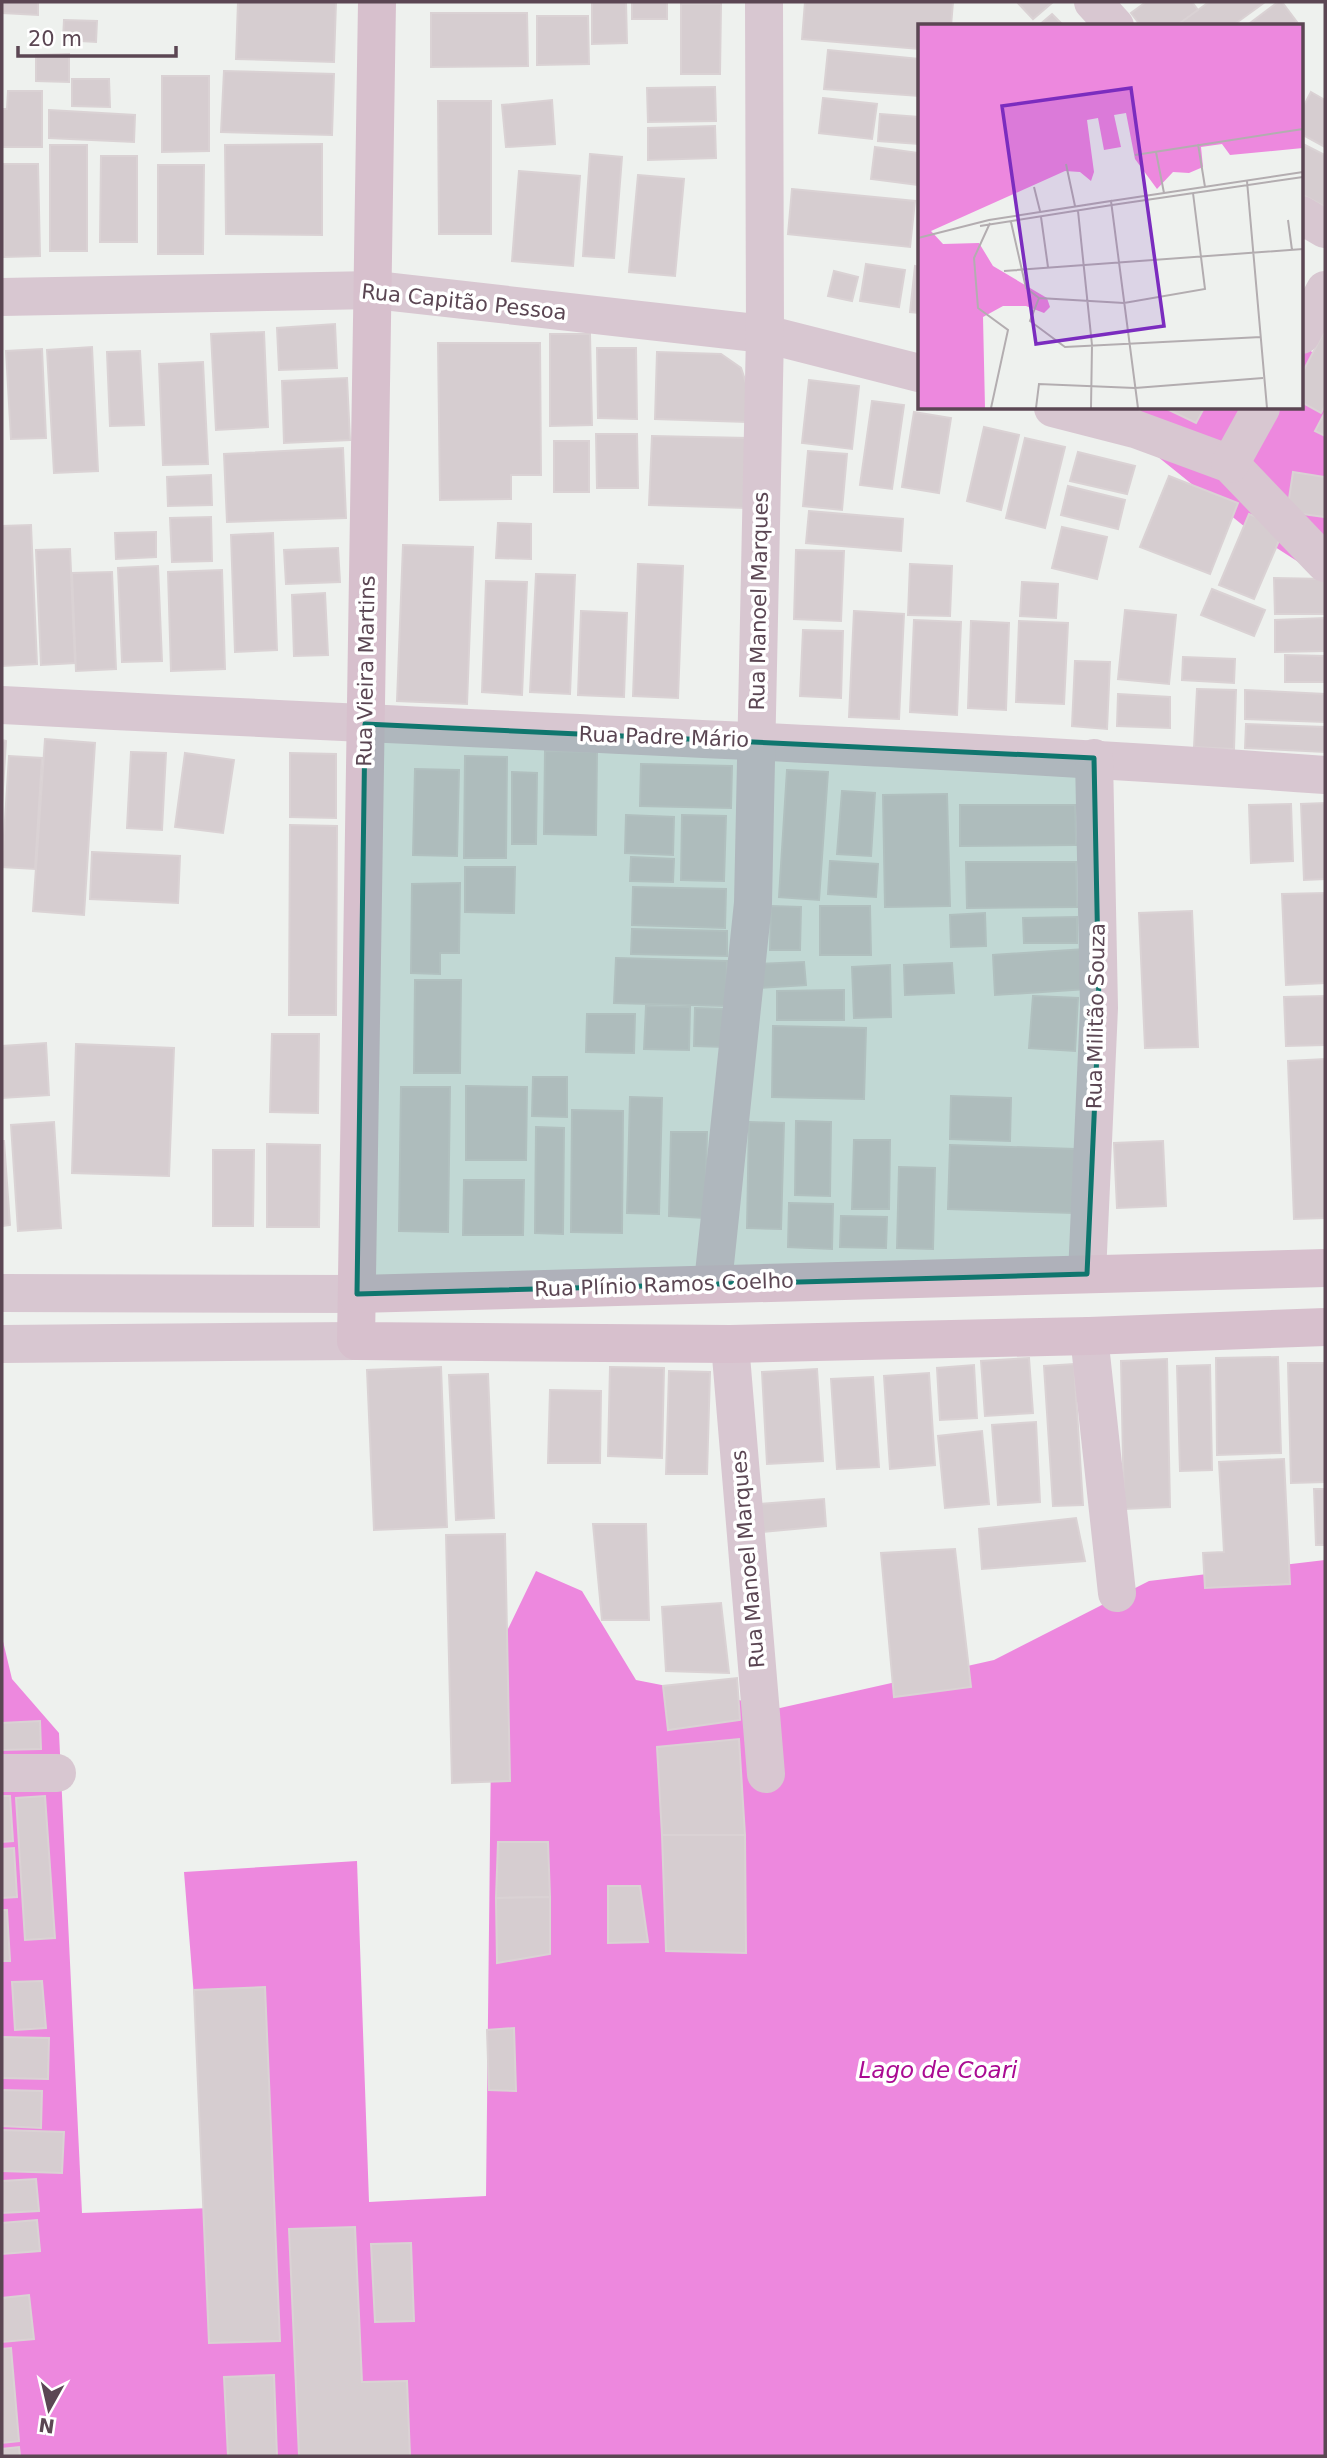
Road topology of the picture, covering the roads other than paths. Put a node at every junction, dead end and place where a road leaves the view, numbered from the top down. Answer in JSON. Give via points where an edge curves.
{"nodes":[{"id":1,"x":377,"y":2,"type":"edge"},
{"id":2,"x":764,"y":2,"type":"edge"},
{"id":3,"x":1093,"y":2,"type":"edge"},
{"id":4,"x":1113,"y":24,"type":"edge"},
{"id":5,"x":1302,"y":216,"type":"edge"},
{"id":6,"x":1325,"y":229,"type":"edge"},
{"id":7,"x":374,"y":290,"type":"junction"},
{"id":8,"x":1325,"y":290,"type":"edge"},
{"id":9,"x":2,"y":297,"type":"edge"},
{"id":10,"x":1302,"y":333,"type":"edge"},
{"id":11,"x":765,"y":334,"type":"junction"},
{"id":12,"x":918,"y":373,"type":"edge"},
{"id":13,"x":1061,"y":410,"type":"edge"},
{"id":14,"x":1260,"y":410,"type":"edge"},
{"id":15,"x":1230,"y":464,"type":"junction"},
{"id":16,"x":1325,"y":563,"type":"edge"},
{"id":17,"x":2,"y":705,"type":"edge"},
{"id":18,"x":365,"y":724,"type":"junction"},
{"id":19,"x":755,"y":741,"type":"junction"},
{"id":20,"x":1094,"y":758,"type":"junction"},
{"id":21,"x":1325,"y":775,"type":"edge"},
{"id":22,"x":1325,"y":1268,"type":"edge"},
{"id":23,"x":1087,"y":1274,"type":"junction"},
{"id":24,"x":713,"y":1283,"type":"junction"},
{"id":25,"x":2,"y":1293,"type":"edge"},
{"id":26,"x":357,"y":1294,"type":"junction"},
{"id":27,"x":1325,"y":1327,"type":"edge"},
{"id":28,"x":1089,"y":1336,"type":"junction"},
{"id":29,"x":356,"y":1341,"type":"junction"},
{"id":30,"x":2,"y":1343,"type":"edge"},
{"id":31,"x":730,"y":1344,"type":"junction"},
{"id":32,"x":1117,"y":1592,"type":"dead end"},
{"id":33,"x":2,"y":1773,"type":"edge"},
{"id":34,"x":57,"y":1773,"type":"dead end"},
{"id":35,"x":766,"y":1774,"type":"dead end"}],
"edges":[{"from":1,"to":7,"type":"main road","name":"Rua Vieira Martins"},
{"from":2,"to":11,"type":"street","name":"Rua Manoel Marques"},
{"from":3,"to":4,"type":"street"},
{"from":5,"to":6,"type":"street"},
{"from":7,"to":9,"type":"street","name":"Rua Capitão Pessoa"},
{"from":7,"to":11,"type":"street","name":"Rua Capitão Pessoa"},
{"from":7,"to":18,"type":"main road","name":"Rua Vieira Martins"},
{"from":8,"to":10,"type":"street"},
{"from":11,"to":12,"type":"street","name":"Rua Capitão Pessoa"},
{"from":11,"to":19,"type":"street","name":"Rua Manoel Marques"},
{"from":13,"to":15,"type":"street","via":[[1135,429]]},
{"from":14,"to":15,"type":"street"},
{"from":15,"to":16,"type":"street"},
{"from":17,"to":18,"type":"street","name":"Rua Padre Mário"},
{"from":18,"to":19,"type":"street","name":"Rua Padre Mário"},
{"from":18,"to":26,"type":"main road","name":"Rua Vieira Martins"},
{"from":19,"to":20,"type":"street","name":"Rua Padre Mário"},
{"from":19,"to":24,"type":"street","name":"Rua Manoel Marques","via":[[753,903]]},
{"from":20,"to":21,"type":"street","name":"Rua Padre Mário"},
{"from":20,"to":23,"type":"street","name":"Rua Militão Souza","via":[[1099,1008]]},
{"from":22,"to":23,"type":"main road","name":"Rua Plínio Ramos Coelho"},
{"from":23,"to":24,"type":"main road","name":"Rua Plínio Ramos Coelho"},
{"from":24,"to":26,"type":"main road","name":"Rua Plínio Ramos Coelho"},
{"from":25,"to":26,"type":"street","name":"Rua Plínio Ramos Coelho"},
{"from":26,"to":29,"type":"main road","name":"Rua Vieira Martins"},
{"from":27,"to":28,"type":"main road"},
{"from":28,"to":31,"type":"main road"},
{"from":28,"to":32,"type":"street"},
{"from":29,"to":30,"type":"street"},
{"from":29,"to":31,"type":"main road"},
{"from":31,"to":35,"type":"street","name":"Rua Manoel Marques"},
{"from":33,"to":34,"type":"street"}]}
